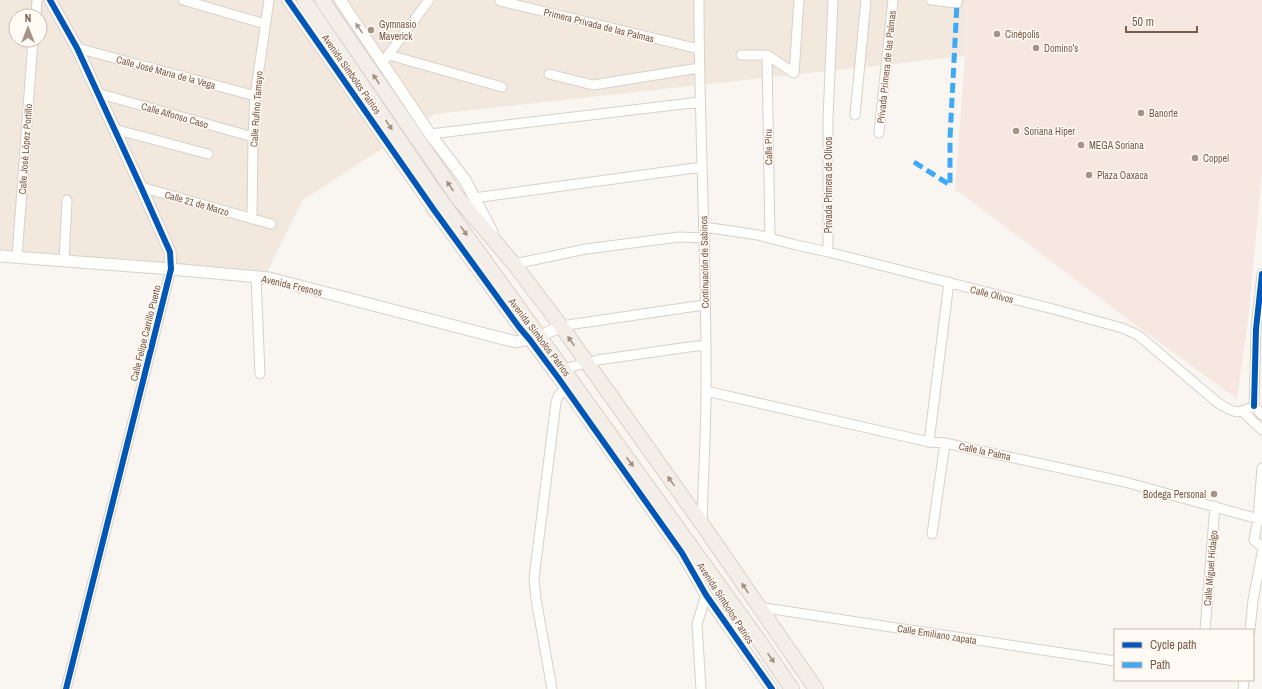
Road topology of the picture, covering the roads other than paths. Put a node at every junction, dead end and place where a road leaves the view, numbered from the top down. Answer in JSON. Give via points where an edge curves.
{"nodes":[{"id":1,"x":50,"y":0,"type":"edge"},
{"id":2,"x":183,"y":0,"type":"edge"},
{"id":3,"x":269,"y":0,"type":"edge"},
{"id":4,"x":288,"y":0,"type":"edge"},
{"id":5,"x":304,"y":0,"type":"edge"},
{"id":6,"x":322,"y":0,"type":"edge"},
{"id":7,"x":340,"y":0,"type":"edge"},
{"id":8,"x":429,"y":0,"type":"edge"},
{"id":9,"x":699,"y":0,"type":"edge"},
{"id":10,"x":799,"y":0,"type":"edge"},
{"id":11,"x":833,"y":0,"type":"edge"},
{"id":12,"x":866,"y":0,"type":"edge"},
{"id":13,"x":893,"y":0,"type":"edge"},
{"id":14,"x":931,"y":0,"type":"edge"},
{"id":15,"x":500,"y":1,"type":"edge"},
{"id":16,"x":957,"y":2,"type":"edge"},
{"id":17,"x":265,"y":24,"type":"junction"},
{"id":18,"x":33,"y":48,"type":"edge"},
{"id":19,"x":77,"y":48,"type":"junction"},
{"id":20,"x":699,"y":49,"type":"junction"},
{"id":21,"x":741,"y":55,"type":"dead end"},
{"id":22,"x":767,"y":55,"type":"junction"},
{"id":23,"x":385,"y":59,"type":"junction"},
{"id":24,"x":699,"y":68,"type":"junction"},
{"id":25,"x":549,"y":74,"type":"dead end"},
{"id":26,"x":502,"y":87,"type":"dead end"},
{"id":27,"x":98,"y":93,"type":"junction"},
{"id":28,"x":255,"y":96,"type":"junction"},
{"id":29,"x":700,"y":102,"type":"junction"},
{"id":30,"x":855,"y":115,"type":"dead end"},
{"id":31,"x":114,"y":129,"type":"junction"},
{"id":32,"x":879,"y":133,"type":"dead end"},
{"id":33,"x":430,"y":134,"type":"junction"},
{"id":34,"x":253,"y":137,"type":"junction"},
{"id":35,"x":208,"y":154,"type":"dead end"},
{"id":36,"x":702,"y":168,"type":"junction"},
{"id":37,"x":430,"y":185,"type":"junction"},
{"id":38,"x":141,"y":187,"type":"junction"},
{"id":39,"x":474,"y":198,"type":"junction"},
{"id":40,"x":68,"y":200,"type":"dead end"},
{"id":41,"x":434,"y":210,"type":"junction"},
{"id":42,"x":252,"y":219,"type":"junction"},
{"id":43,"x":271,"y":224,"type":"dead end"},
{"id":44,"x":704,"y":226,"type":"junction"},
{"id":45,"x":704,"y":238,"type":"junction"},
{"id":46,"x":770,"y":238,"type":"junction"},
{"id":47,"x":500,"y":249,"type":"junction"},
{"id":48,"x":828,"y":252,"type":"junction"},
{"id":49,"x":0,"y":256,"type":"edge"},
{"id":50,"x":17,"y":257,"type":"junction"},
{"id":51,"x":64,"y":261,"type":"junction"},
{"id":52,"x":514,"y":264,"type":"junction"},
{"id":53,"x":171,"y":269,"type":"junction"},
{"id":54,"x":1262,"y":274,"type":"edge"},
{"id":55,"x":256,"y":277,"type":"junction"},
{"id":56,"x":949,"y":282,"type":"junction"},
{"id":57,"x":704,"y":306,"type":"junction"},
{"id":58,"x":561,"y":326,"type":"junction"},
{"id":59,"x":534,"y":338,"type":"junction"},
{"id":60,"x":705,"y":346,"type":"junction"},
{"id":61,"x":586,"y":363,"type":"junction"},
{"id":62,"x":563,"y":369,"type":"junction"},
{"id":63,"x":260,"y":374,"type":"dead end"},
{"id":64,"x":566,"y":389,"type":"junction"},
{"id":65,"x":706,"y":391,"type":"junction"},
{"id":66,"x":1254,"y":406,"type":"junction"},
{"id":67,"x":1242,"y":412,"type":"junction"},
{"id":68,"x":1262,"y":415,"type":"edge"},
{"id":69,"x":1262,"y":430,"type":"edge"},
{"id":70,"x":929,"y":442,"type":"junction"},
{"id":71,"x":945,"y":443,"type":"junction"},
{"id":72,"x":1262,"y":468,"type":"edge"},
{"id":73,"x":1215,"y":506,"type":"junction"},
{"id":74,"x":1260,"y":519,"type":"edge"},
{"id":75,"x":702,"y":524,"type":"junction"},
{"id":76,"x":932,"y":534,"type":"dead end"},
{"id":77,"x":1262,"y":547,"type":"edge"},
{"id":78,"x":1262,"y":553,"type":"edge"},
{"id":79,"x":706,"y":595,"type":"junction"},
{"id":80,"x":1257,"y":599,"type":"edge"},
{"id":81,"x":758,"y":607,"type":"junction"},
{"id":82,"x":1205,"y":629,"type":"edge"},
{"id":83,"x":1250,"y":629,"type":"edge"},
{"id":84,"x":1114,"y":662,"type":"edge"},
{"id":85,"x":66,"y":689,"type":"edge"},
{"id":86,"x":552,"y":689,"type":"edge"},
{"id":87,"x":701,"y":689,"type":"edge"},
{"id":88,"x":772,"y":689,"type":"edge"},
{"id":89,"x":792,"y":689,"type":"edge"},
{"id":90,"x":816,"y":689,"type":"edge"}],
"edges":[{"from":1,"to":19,"type":"street","name":"Calle Felipe Carrillo Puerto"},
{"from":2,"to":17,"type":"street"},
{"from":3,"to":17,"type":"street","name":"Calle Rufino Tamayo"},
{"from":4,"to":41,"type":"street","name":"Avenida Símbolos Patrios"},
{"from":5,"to":37,"type":"main road","name":"Avenida Símbolos Patrios","one_way":true},
{"from":47,"to":6,"type":"main road","name":"Avenida Símbolos Patrios","one_way":true,"via":[[458,198]]},
{"from":23,"to":7,"type":"street","name":"Avenida Símbolos Patrios","one_way":true},
{"from":8,"to":23,"type":"street"},
{"from":9,"to":20,"type":"street","name":"Continuación de Sabinos"},
{"from":10,"to":22,"type":"street","via":[[794,73]]},
{"from":11,"to":48,"type":"street","name":"Privada Primera de Olivos","via":[[828,118]]},
{"from":12,"to":30,"type":"street"},
{"from":13,"to":32,"type":"street","name":"Privada Primera de las Palmas"},
{"from":14,"to":16,"type":"street"},
{"from":15,"to":20,"type":"street","name":"Primera Privada de las Palmas"},
{"from":17,"to":28,"type":"street","name":"Calle Rufino Tamayo"},
{"from":18,"to":50,"type":"street","name":"Calle José López Portillo"},
{"from":19,"to":27,"type":"street","name":"Calle Felipe Carrillo Puerto"},
{"from":19,"to":28,"type":"street","name":"Calle José María de la Vega"},
{"from":20,"to":24,"type":"street","name":"Continuación de Sabinos"},
{"from":21,"to":22,"type":"street"},
{"from":22,"to":46,"type":"street","name":"Calle Piru"},
{"from":23,"to":26,"type":"street"},
{"from":23,"to":33,"type":"street","name":"Avenida Símbolos Patrios"},
{"from":24,"to":25,"type":"street","via":[[594,85]]},
{"from":24,"to":29,"type":"street","name":"Continuación de Sabinos"},
{"from":27,"to":31,"type":"street","name":"Calle Felipe Carrillo Puerto"},
{"from":27,"to":34,"type":"street","name":"Calle Alfonso Caso"},
{"from":28,"to":34,"type":"street","name":"Calle Rufino Tamayo"},
{"from":29,"to":33,"type":"street"},
{"from":29,"to":36,"type":"street","name":"Continuación de Sabinos"},
{"from":31,"to":35,"type":"street"},
{"from":31,"to":38,"type":"street","name":"Calle Felipe Carrillo Puerto"},
{"from":33,"to":39,"type":"street","name":"Avenida Símbolos Patrios","via":[[465,180]]},
{"from":34,"to":42,"type":"street","name":"Calle Rufino Tamayo"},
{"from":36,"to":39,"type":"street"},
{"from":36,"to":44,"type":"street","name":"Continuación de Sabinos"},
{"from":37,"to":41,"type":"main road"},
{"from":37,"to":59,"type":"main road","name":"Avenida Símbolos Patrios","one_way":true},
{"from":38,"to":42,"type":"street","name":"Calle 21 de Marzo"},
{"from":38,"to":53,"type":"street","name":"Calle Felipe Carrillo Puerto","via":[[170,252]]},
{"from":39,"to":47,"type":"street","name":"Avenida Símbolos Patrios"},
{"from":40,"to":51,"type":"street"},
{"from":41,"to":59,"type":"street","name":"Avenida Símbolos Patrios","via":[[519,327]]},
{"from":42,"to":43,"type":"street","name":"Calle 21 de Marzo"},
{"from":44,"to":45,"type":"street","name":"Continuación de Sabinos"},
{"from":44,"to":46,"type":"street","name":"Calle Olivos"},
{"from":45,"to":52,"type":"street","via":[[679,237],[586,249]]},
{"from":45,"to":57,"type":"street","name":"Continuación de Sabinos"},
{"from":46,"to":48,"type":"street","name":"Calle Olivos"},
{"from":47,"to":52,"type":"main road","name":"Avenida Símbolos Patrios"},
{"from":48,"to":56,"type":"street","name":"Calle Olivos"},
{"from":49,"to":50,"type":"street","name":"Avenida Fresnos"},
{"from":50,"to":51,"type":"street","name":"Avenida Fresnos"},
{"from":51,"to":53,"type":"street","name":"Avenida Fresnos"},
{"from":52,"to":58,"type":"main road","name":"Avenida Símbolos Patrios"},
{"from":53,"to":55,"type":"street","name":"Avenida Fresnos"},
{"from":53,"to":85,"type":"street","name":"Calle Felipe Carrillo Puerto"},
{"from":54,"to":66,"type":"street","via":[[1256,329]]},
{"from":55,"to":59,"type":"street","name":"Avenida Fresnos","via":[[269,278],[506,340],[516,342]]},
{"from":55,"to":63,"type":"street"},
{"from":56,"to":67,"type":"street","name":"Calle Olivos","via":[[1122,328],[1138,335],[1218,403],[1232,412]]},
{"from":56,"to":70,"type":"street"},
{"from":57,"to":58,"type":"street"},
{"from":57,"to":60,"type":"street","name":"Continuación de Sabinos"},
{"from":58,"to":59,"type":"street"},
{"from":61,"to":58,"type":"main road","name":"Avenida Símbolos Patrios","one_way":true},
{"from":59,"to":62,"type":"main road","name":"Avenida Símbolos Patrios"},
{"from":59,"to":64,"type":"street","name":"Avenida Símbolos Patrios"},
{"from":60,"to":61,"type":"street"},
{"from":60,"to":65,"type":"street","name":"Continuación de Sabinos"},
{"from":61,"to":62,"type":"street"},
{"from":75,"to":61,"type":"main road","name":"Avenida Símbolos Patrios","one_way":true},
{"from":62,"to":89,"type":"main road","name":"Avenida Símbolos Patrios","one_way":true},
{"from":64,"to":79,"type":"street","name":"Avenida Símbolos Patrios","via":[[682,553]]},
{"from":64,"to":86,"type":"street","via":[[556,402],[534,578]]},
{"from":65,"to":70,"type":"street","name":"Calle la Palma"},
{"from":65,"to":75,"type":"street","name":"Continuación de Sabinos"},
{"from":66,"to":67,"type":"street"},
{"from":66,"to":68,"type":"street"},
{"from":67,"to":69,"type":"street"},
{"from":70,"to":71,"type":"street","name":"Calle la Palma"},
{"from":71,"to":73,"type":"street","name":"Calle la Palma","via":[[1125,482]]},
{"from":71,"to":76,"type":"street"},
{"from":72,"to":74,"type":"street"},
{"from":73,"to":74,"type":"street","name":"Calle la Palma"},
{"from":73,"to":82,"type":"street","name":"Calle Miguel Hidalgo"},
{"from":74,"to":77,"type":"street","via":[[1254,540]]},
{"from":81,"to":75,"type":"main road","name":"Avenida Símbolos Patrios","one_way":true},
{"from":78,"to":80,"type":"street"},
{"from":79,"to":87,"type":"street","via":[[697,624]]},
{"from":79,"to":88,"type":"street","name":"Avenida Símbolos Patrios"},
{"from":80,"to":83,"type":"street"},
{"from":81,"to":84,"type":"street","name":"Calle Emiliano zapata"},
{"from":81,"to":90,"type":"main road","name":"Avenida Símbolos Patrios"}]}
